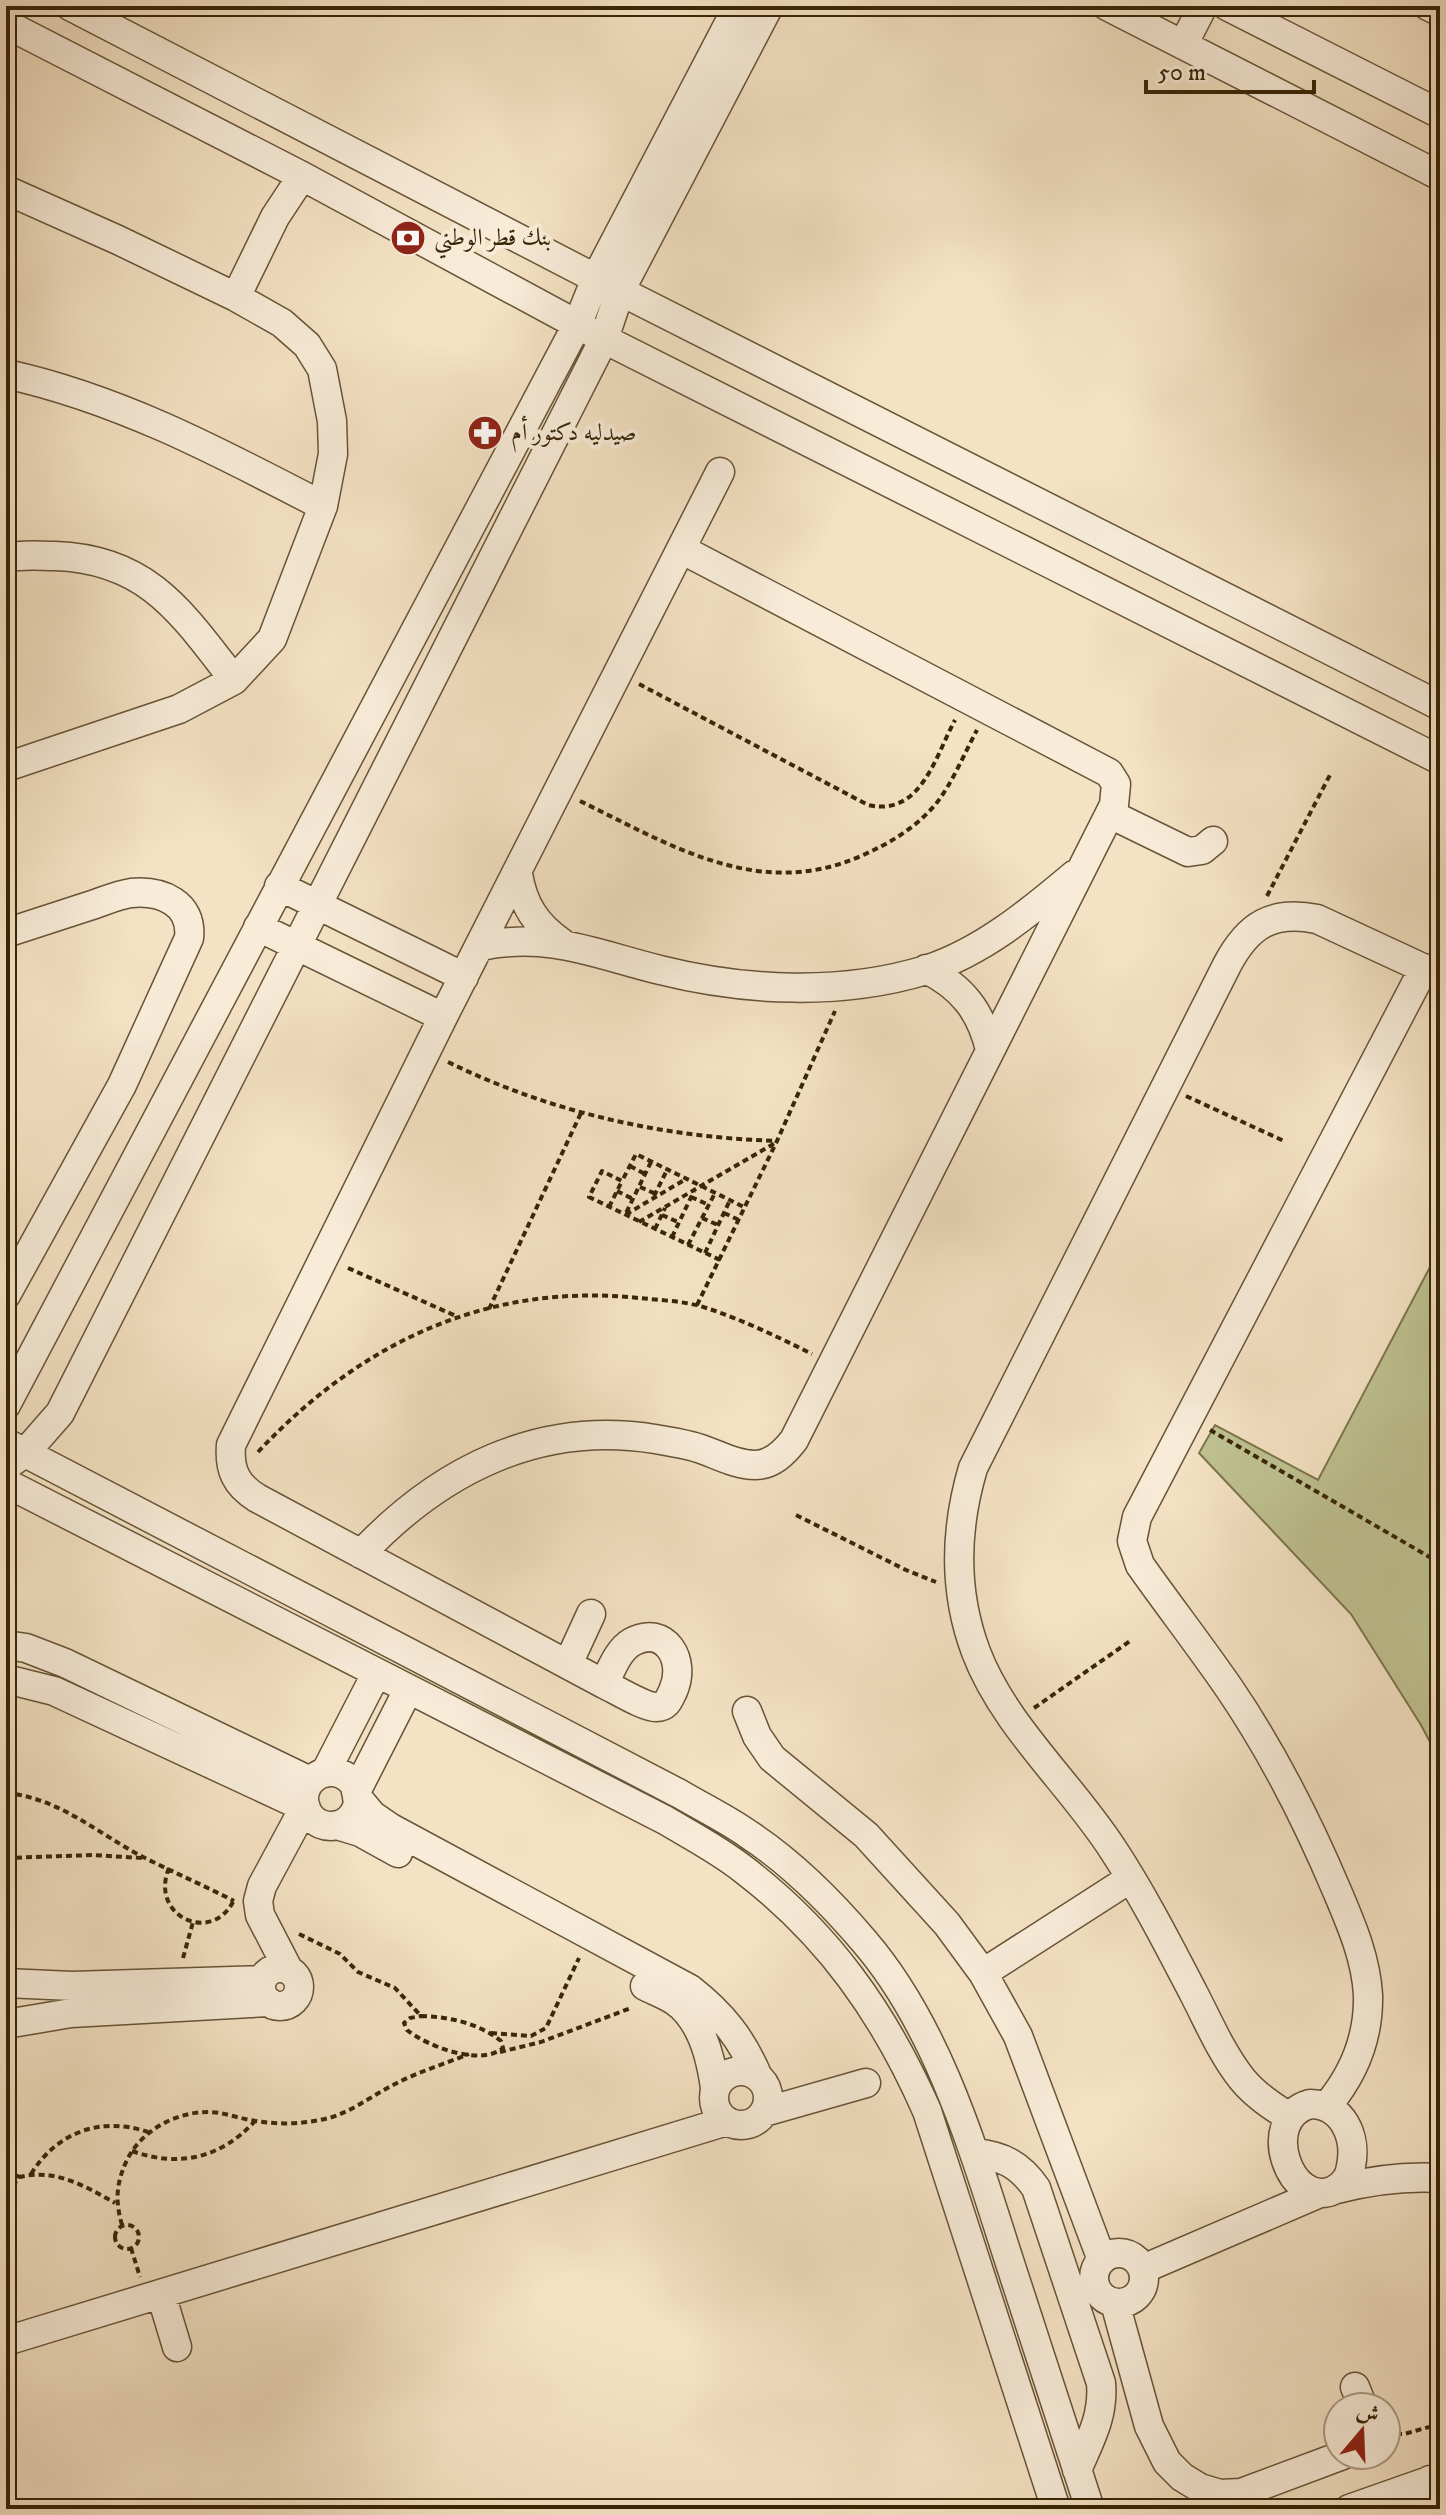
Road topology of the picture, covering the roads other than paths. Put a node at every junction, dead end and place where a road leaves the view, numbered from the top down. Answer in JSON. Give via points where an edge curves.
{"nodes":[{"id":1,"x":738,"y":6,"type":"edge"},
{"id":2,"x":769,"y":6,"type":"edge"},
{"id":3,"x":1107,"y":6,"type":"edge"},
{"id":4,"x":1203,"y":6,"type":"edge"},
{"id":5,"x":1227,"y":6,"type":"edge"},
{"id":6,"x":1428,"y":6,"type":"edge"},
{"id":7,"x":74,"y":8,"type":"edge"},
{"id":8,"x":1440,"y":12,"type":"edge"},
{"id":9,"x":6,"y":24,"type":"edge"},
{"id":10,"x":1183,"y":45,"type":"junction"},
{"id":11,"x":62,"y":53,"type":"junction"},
{"id":12,"x":1440,"y":114,"type":"edge"},
{"id":13,"x":302,"y":176,"type":"junction"},
{"id":14,"x":1440,"y":176,"type":"edge"},
{"id":15,"x":8,"y":193,"type":"edge"},
{"id":16,"x":608,"y":284,"type":"junction"},
{"id":17,"x":236,"y":297,"type":"junction"},
{"id":18,"x":578,"y":323,"type":"junction"},
{"id":19,"x":604,"y":339,"type":"junction"},
{"id":20,"x":6,"y":374,"type":"edge"},
{"id":21,"x":720,"y":472,"type":"dead end"},
{"id":22,"x":323,"y":506,"type":"junction"},
{"id":23,"x":681,"y":549,"type":"junction"},
{"id":24,"x":6,"y":558,"type":"edge"},
{"id":25,"x":234,"y":680,"type":"junction"},
{"id":26,"x":1440,"y":706,"type":"edge"},
{"id":27,"x":1440,"y":760,"type":"edge"},
{"id":28,"x":6,"y":767,"type":"edge"},
{"id":29,"x":1110,"y":814,"type":"junction"},
{"id":30,"x":1213,"y":841,"type":"dead end"},
{"id":31,"x":1083,"y":866,"type":"junction"},
{"id":32,"x":518,"y":874,"type":"junction"},
{"id":33,"x":279,"y":886,"type":"junction"},
{"id":34,"x":317,"y":905,"type":"junction"},
{"id":35,"x":258,"y":927,"type":"junction"},
{"id":36,"x":6,"y":933,"type":"edge"},
{"id":37,"x":562,"y":943,"type":"junction"},
{"id":38,"x":297,"y":946,"type":"junction"},
{"id":39,"x":481,"y":946,"type":"junction"},
{"id":40,"x":926,"y":969,"type":"junction"},
{"id":41,"x":1432,"y":972,"type":"edge"},
{"id":42,"x":464,"y":977,"type":"junction"},
{"id":43,"x":443,"y":1017,"type":"junction"},
{"id":44,"x":990,"y":1050,"type":"junction"},
{"id":45,"x":6,"y":1295,"type":"edge"},
{"id":46,"x":6,"y":1405,"type":"edge"},
{"id":47,"x":12,"y":1454,"type":"edge"},
{"id":48,"x":6,"y":1483,"type":"edge"},
{"id":49,"x":361,"y":1554,"type":"junction"},
{"id":50,"x":591,"y":1614,"type":"dead end"},
{"id":51,"x":6,"y":1645,"type":"edge"},
{"id":52,"x":65,"y":1663,"type":"junction"},
{"id":53,"x":568,"y":1664,"type":"junction"},
{"id":54,"x":376,"y":1674,"type":"junction"},
{"id":55,"x":6,"y":1679,"type":"edge"},
{"id":56,"x":604,"y":1684,"type":"dead end"},
{"id":57,"x":408,"y":1690,"type":"junction"},
{"id":58,"x":54,"y":1691,"type":"junction"},
{"id":59,"x":747,"y":1711,"type":"dead end"},
{"id":60,"x":177,"y":1717,"type":"junction"},
{"id":61,"x":165,"y":1743,"type":"junction"},
{"id":62,"x":254,"y":1769,"type":"junction"},
{"id":63,"x":357,"y":1794,"type":"junction"},
{"id":64,"x":680,"y":1794,"type":"junction"},
{"id":65,"x":313,"y":1795,"type":"junction"},
{"id":66,"x":665,"y":1820,"type":"junction"},
{"id":67,"x":337,"y":1825,"type":"junction"},
{"id":68,"x":386,"y":1836,"type":"junction"},
{"id":69,"x":1131,"y":1878,"type":"junction"},
{"id":70,"x":983,"y":1973,"type":"junction"},
{"id":71,"x":6,"y":1983,"type":"edge"},
{"id":72,"x":676,"y":1995,"type":"junction"},
{"id":73,"x":72,"y":1999,"type":"junction"},
{"id":74,"x":6,"y":2024,"type":"edge"},
{"id":75,"x":758,"y":2077,"type":"junction"},
{"id":76,"x":866,"y":2083,"type":"dead end"},
{"id":77,"x":715,"y":2088,"type":"junction"},
{"id":78,"x":1327,"y":2106,"type":"junction"},
{"id":79,"x":764,"y":2112,"type":"junction"},
{"id":80,"x":1289,"y":2117,"type":"junction"},
{"id":81,"x":727,"y":2121,"type":"junction"},
{"id":82,"x":975,"y":2153,"type":"junction"},
{"id":83,"x":1440,"y":2178,"type":"edge"},
{"id":84,"x":1329,"y":2191,"type":"junction"},
{"id":85,"x":1099,"y":2264,"type":"junction"},
{"id":86,"x":1143,"y":2269,"type":"junction"},
{"id":87,"x":1066,"y":2277,"type":"junction"},
{"id":88,"x":161,"y":2294,"type":"junction"},
{"id":89,"x":1113,"y":2302,"type":"junction"},
{"id":90,"x":1078,"y":2313,"type":"junction"},
{"id":91,"x":6,"y":2341,"type":"edge"},
{"id":92,"x":177,"y":2347,"type":"dead end"},
{"id":93,"x":1322,"y":2463,"type":"edge"},
{"id":94,"x":1077,"y":2470,"type":"junction"},
{"id":95,"x":1435,"y":2478,"type":"edge"},
{"id":96,"x":1440,"y":2507,"type":"edge"},
{"id":97,"x":1056,"y":2509,"type":"edge"},
{"id":98,"x":1090,"y":2509,"type":"edge"},
{"id":99,"x":1349,"y":2509,"type":"edge"}],
"edges":[{"from":1,"to":16,"type":"street"},
{"from":2,"to":16,"type":"street"},
{"from":3,"to":10,"type":"street"},
{"from":4,"to":10,"type":"street"},
{"from":5,"to":12,"type":"street"},
{"from":6,"to":8,"type":"street"},
{"from":7,"to":11,"type":"street"},
{"from":7,"to":16,"type":"street"},
{"from":9,"to":11,"type":"street"},
{"from":10,"to":14,"type":"street"},
{"from":11,"to":13,"type":"street"},
{"from":13,"to":17,"type":"street","via":[[275,217]]},
{"from":13,"to":18,"type":"street"},
{"from":15,"to":17,"type":"street"},
{"from":16,"to":18,"type":"street"},
{"from":16,"to":19,"type":"street"},
{"from":16,"to":26,"type":"street"},
{"from":17,"to":22,"type":"street","via":[[282,323],[307,345],[322,369],[333,454]]},
{"from":18,"to":19,"type":"street"},
{"from":18,"to":33,"type":"street"},
{"from":19,"to":27,"type":"street"},
{"from":19,"to":34,"type":"street"},
{"from":20,"to":22,"type":"street","via":[[123,409]]},
{"from":21,"to":23,"type":"street"},
{"from":22,"to":25,"type":"street","via":[[272,639]]},
{"from":23,"to":29,"type":"street","via":[[1109,773],[1117,794]]},
{"from":23,"to":32,"type":"street"},
{"from":24,"to":25,"type":"street","via":[[65,557],[101,563],[140,579],[183,614]]},
{"from":25,"to":28,"type":"street","via":[[179,709]]},
{"from":29,"to":30,"type":"street","via":[[1188,852]]},
{"from":29,"to":31,"type":"street"},
{"from":31,"to":40,"type":"street","via":[[1010,926]]},
{"from":31,"to":44,"type":"street"},
{"from":32,"to":37,"type":"street","via":[[536,921]]},
{"from":32,"to":39,"type":"street"},
{"from":33,"to":34,"type":"street"},
{"from":33,"to":35,"type":"street"},
{"from":34,"to":38,"type":"street"},
{"from":34,"to":42,"type":"street"},
{"from":35,"to":38,"type":"street"},
{"from":35,"to":46,"type":"street"},
{"from":36,"to":45,"type":"street","via":[[129,893],[170,898],[184,910],[190,926],[122,1085]]},
{"from":37,"to":39,"type":"street","via":[[514,940]]},
{"from":37,"to":40,"type":"street","via":[[716,981],[781,986],[847,984]]},
{"from":38,"to":43,"type":"street"},
{"from":38,"to":47,"type":"street","via":[[60,1413]]},
{"from":39,"to":42,"type":"street"},
{"from":40,"to":44,"type":"street","via":[[946,979],[976,1009]]},
{"from":41,"to":69,"type":"street","via":[[1299,915],[1271,920],[1247,934],[973,1468],[961,1520],[961,1589],[977,1653],[1016,1721]]},
{"from":41,"to":78,"type":"street","via":[[1189,1417],[1137,1517],[1132,1541],[1140,1565],[1264,1743],[1323,1858],[1357,1941],[1367,1984],[1366,2028],[1356,2062]]},
{"from":42,"to":43,"type":"street"},
{"from":43,"to":49,"type":"street","via":[[231,1445],[230,1461],[243,1490]]},
{"from":44,"to":49,"type":"street","via":[[785,1452],[773,1461],[743,1465],[691,1446],[651,1439],[570,1438],[530,1446],[455,1475],[390,1523]]},
{"from":47,"to":64,"type":"street"},
{"from":48,"to":54,"type":"street"},
{"from":49,"to":53,"type":"street"},
{"from":50,"to":53,"type":"street"},
{"from":51,"to":52,"type":"street"},
{"from":52,"to":58,"type":"street"},
{"from":52,"to":60,"type":"street"},
{"from":53,"to":56,"type":"street"},
{"from":54,"to":57,"type":"street"},
{"from":54,"to":65,"type":"street"},
{"from":55,"to":58,"type":"street"},
{"from":57,"to":63,"type":"street"},
{"from":57,"to":66,"type":"street"},
{"from":58,"to":61,"type":"street"},
{"from":59,"to":70,"type":"street","via":[[772,1758],[866,1835]]},
{"from":60,"to":61,"type":"street"},
{"from":60,"to":62,"type":"street"},
{"from":61,"to":62,"type":"street"},
{"from":62,"to":65,"type":"street"},
{"from":63,"to":65,"type":"street","via":[[348,1778],[333,1772]]},
{"from":63,"to":67,"type":"street","via":[[354,1812]]},
{"from":63,"to":68,"type":"street"},
{"from":64,"to":66,"type":"street"},
{"from":64,"to":82,"type":"street","via":[[748,1834],[811,1883],[865,1942],[919,2026]]},
{"from":65,"to":67,"type":"street","via":[[322,1824]]},
{"from":65,"to":73,"type":"street","via":[[258,1901],[273,1984]]},
{"from":66,"to":97,"type":"street","via":[[776,1896],[838,1960],[888,2032],[927,2111]]},
{"from":67,"to":68,"type":"street"},
{"from":68,"to":72,"type":"street"},
{"from":69,"to":70,"type":"street"},
{"from":69,"to":80,"type":"street","via":[[1232,2064],[1257,2095]]},
{"from":70,"to":85,"type":"street","via":[[1018,2036]]},
{"from":71,"to":73,"type":"street"},
{"from":72,"to":75,"type":"street","via":[[730,2025]]},
{"from":72,"to":77,"type":"street","via":[[704,2042]]},
{"from":73,"to":74,"type":"street"},
{"from":75,"to":77,"type":"street","via":[[739,2070]]},
{"from":75,"to":79,"type":"street","via":[[768,2093]]},
{"from":76,"to":79,"type":"street"},
{"from":77,"to":81,"type":"street","via":[[715,2107]]},
{"from":78,"to":80,"type":"street","via":[[1302,2107]]},
{"from":78,"to":84,"type":"street","via":[[1341,2117],[1352,2146],[1349,2175]]},
{"from":79,"to":81,"type":"street","via":[[752,2123]]},
{"from":80,"to":84,"type":"street","via":[[1283,2135],[1288,2164],[1304,2187]]},
{"from":81,"to":88,"type":"street"},
{"from":82,"to":87,"type":"street","via":[[994,2155],[1025,2173],[1036,2188]]},
{"from":82,"to":94,"type":"street"},
{"from":83,"to":84,"type":"street","via":[[1372,2180]]},
{"from":84,"to":86,"type":"street"},
{"from":85,"to":86,"type":"street","via":[[1125,2254]]},
{"from":85,"to":87,"type":"street"},
{"from":85,"to":89,"type":"street","via":[[1094,2275],[1097,2288]]},
{"from":86,"to":89,"type":"street","via":[[1144,2284],[1136,2297]]},
{"from":87,"to":90,"type":"street"},
{"from":88,"to":91,"type":"street"},
{"from":88,"to":92,"type":"street"},
{"from":89,"to":90,"type":"street"},
{"from":89,"to":93,"type":"street","via":[[1149,2426],[1167,2462],[1182,2477],[1220,2494],[1241,2493]]},
{"from":90,"to":94,"type":"street","via":[[1103,2401]]},
{"from":94,"to":98,"type":"street"},
{"from":95,"to":96,"type":"street"},
{"from":95,"to":99,"type":"street"}]}
